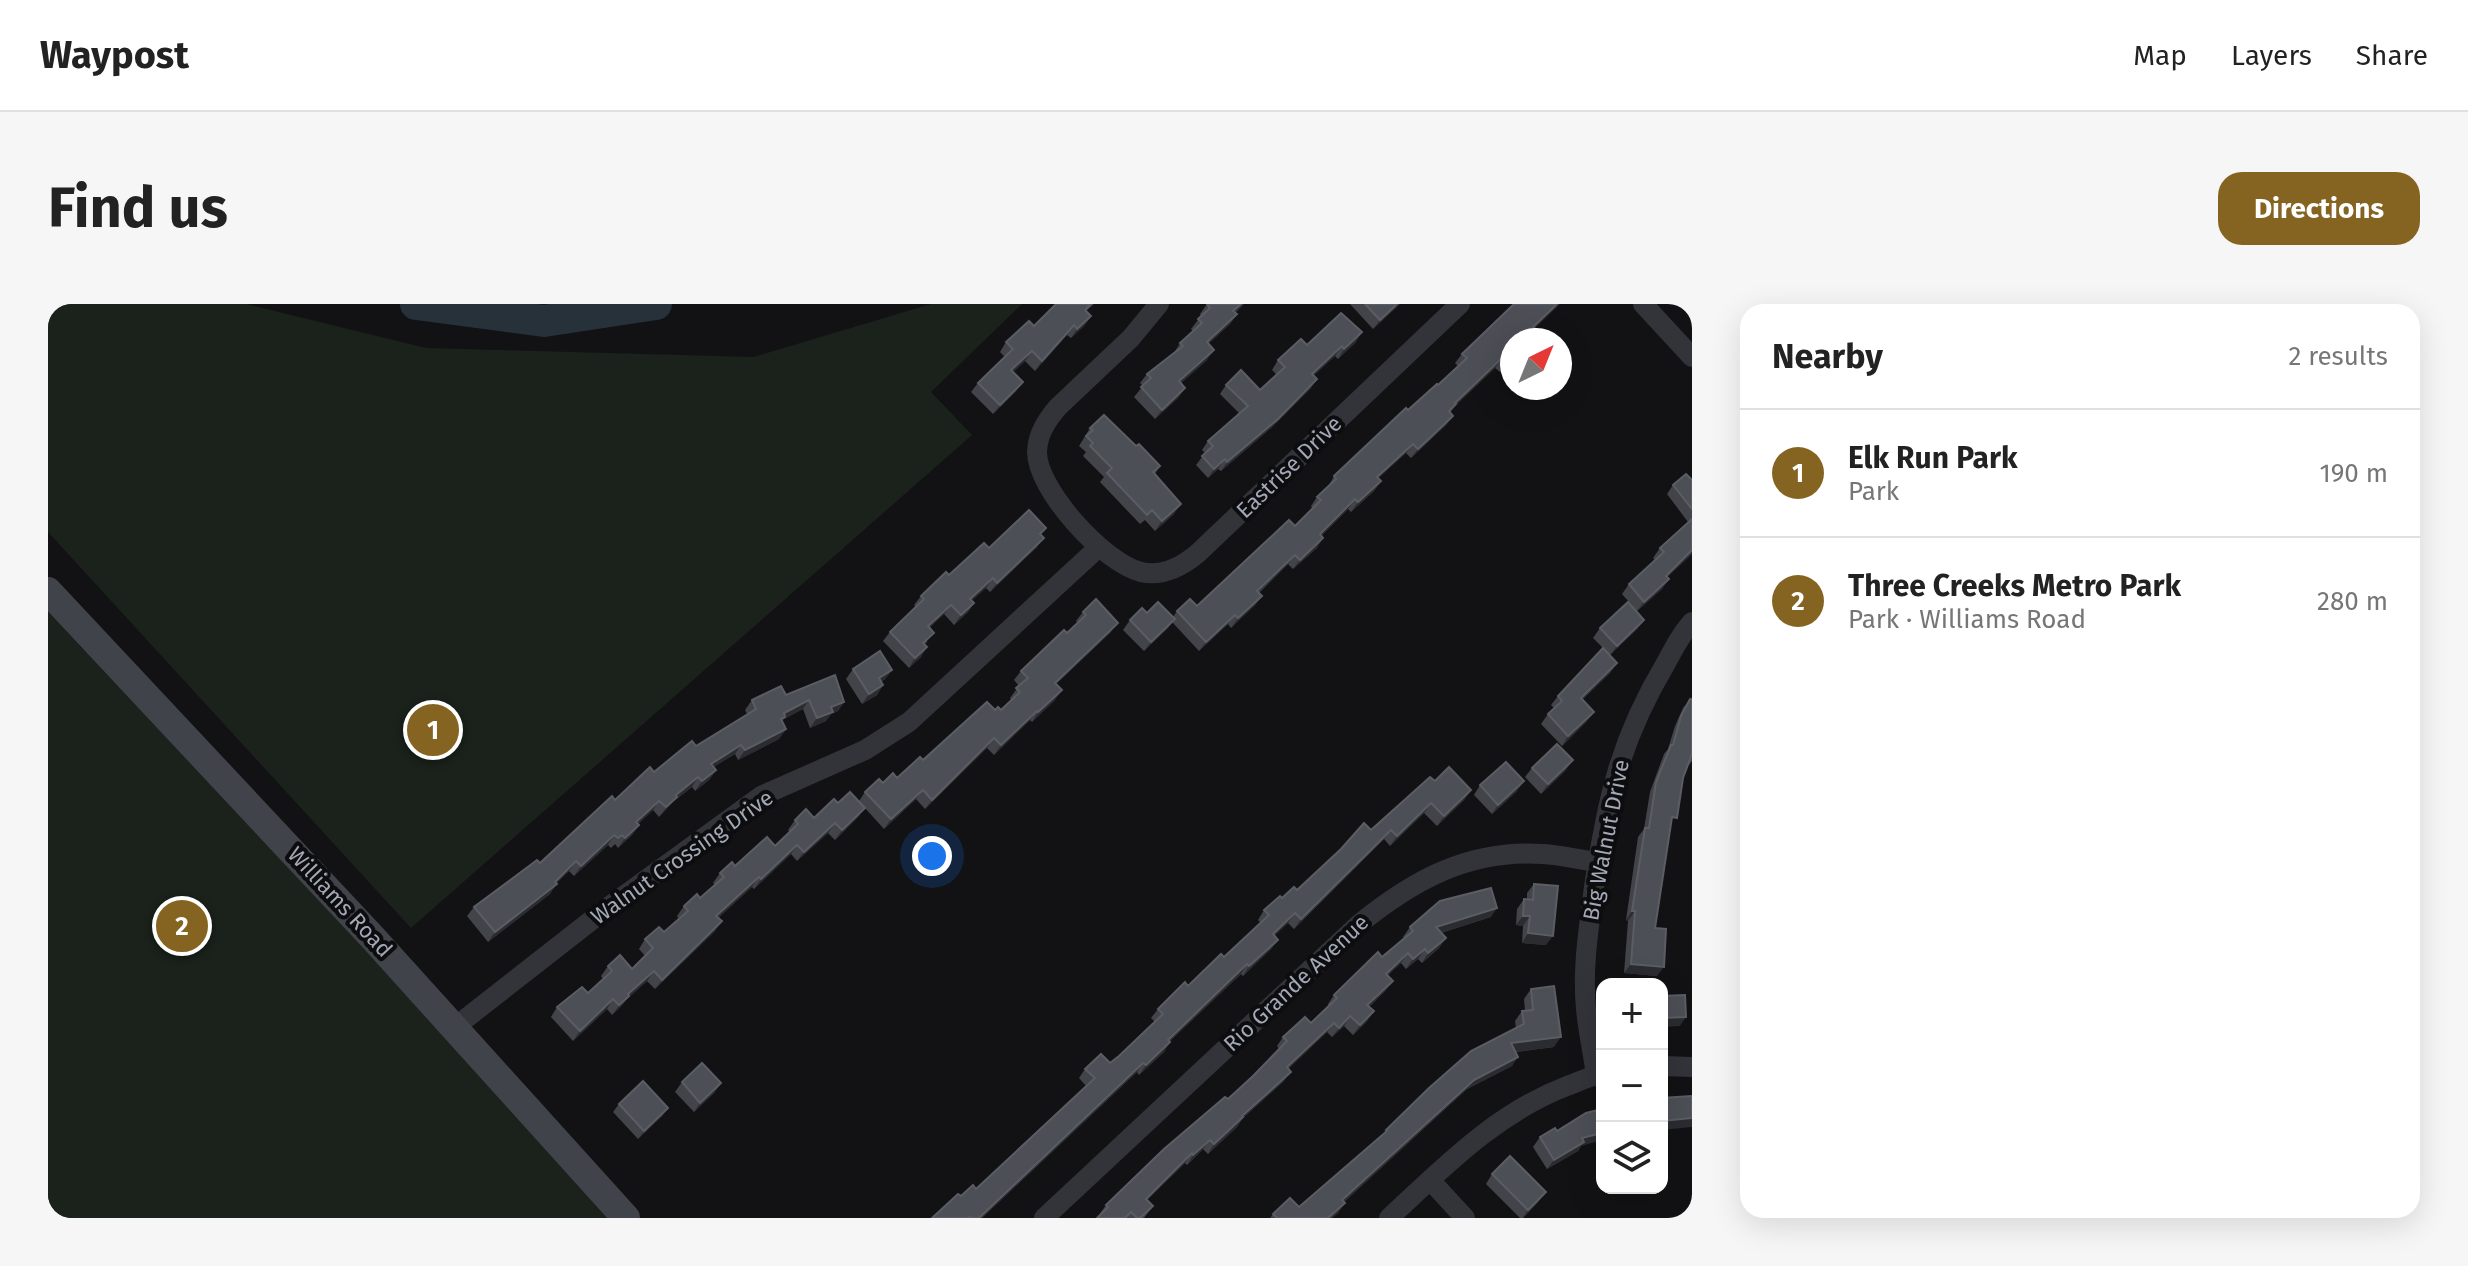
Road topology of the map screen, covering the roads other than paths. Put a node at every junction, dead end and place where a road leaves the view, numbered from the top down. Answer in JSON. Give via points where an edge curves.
{"nodes":[{"id":1,"x":1159,"y":304,"type":"edge"},
{"id":2,"x":1460,"y":304,"type":"edge"},
{"id":3,"x":1643,"y":304,"type":"edge"},
{"id":4,"x":1692,"y":357,"type":"edge"},
{"id":5,"x":1099,"y":547,"type":"junction"},
{"id":6,"x":48,"y":591,"type":"edge"},
{"id":7,"x":1692,"y":622,"type":"edge"},
{"id":8,"x":1598,"y":862,"type":"junction"},
{"id":9,"x":455,"y":1027,"type":"junction"},
{"id":10,"x":1596,"y":1059,"type":"edge"},
{"id":11,"x":1668,"y":1066,"type":"edge"},
{"id":12,"x":1692,"y":1067,"type":"edge"},
{"id":13,"x":1596,"y":1075,"type":"edge"},
{"id":14,"x":1430,"y":1180,"type":"junction"},
{"id":15,"x":626,"y":1218,"type":"edge"},
{"id":16,"x":1044,"y":1218,"type":"edge"},
{"id":17,"x":1389,"y":1218,"type":"edge"},
{"id":18,"x":1465,"y":1218,"type":"edge"}],
"edges":[{"from":1,"to":5,"type":"street","name":"Eastrise Drive","via":[[1058,407],[1040,434],[1037,449],[1044,479]]},
{"from":2,"to":5,"type":"street","name":"Eastrise Drive","via":[[1185,564],[1141,572]]},
{"from":3,"to":4,"type":"street"},
{"from":5,"to":9,"type":"street","name":"Walnut Crossing Drive","via":[[909,722],[865,750],[750,803]]},
{"from":6,"to":9,"type":"main road","name":"Williams Road"},
{"from":7,"to":8,"type":"street","name":"Big Walnut Drive","via":[[1647,693],[1627,737]]},
{"from":8,"to":10,"type":"street","name":"Big Walnut Drive","via":[[1586,965],[1586,1007]]},
{"from":8,"to":16,"type":"street","name":"Rio Grande Avenue","via":[[1543,854],[1496,855],[1449,867],[1413,884],[1358,925]]},
{"from":9,"to":15,"type":"main road","name":"Williams Road"},
{"from":11,"to":12,"type":"street"},
{"from":13,"to":14,"type":"street","via":[[1496,1123]]},
{"from":14,"to":17,"type":"street"},
{"from":14,"to":18,"type":"street"}]}
